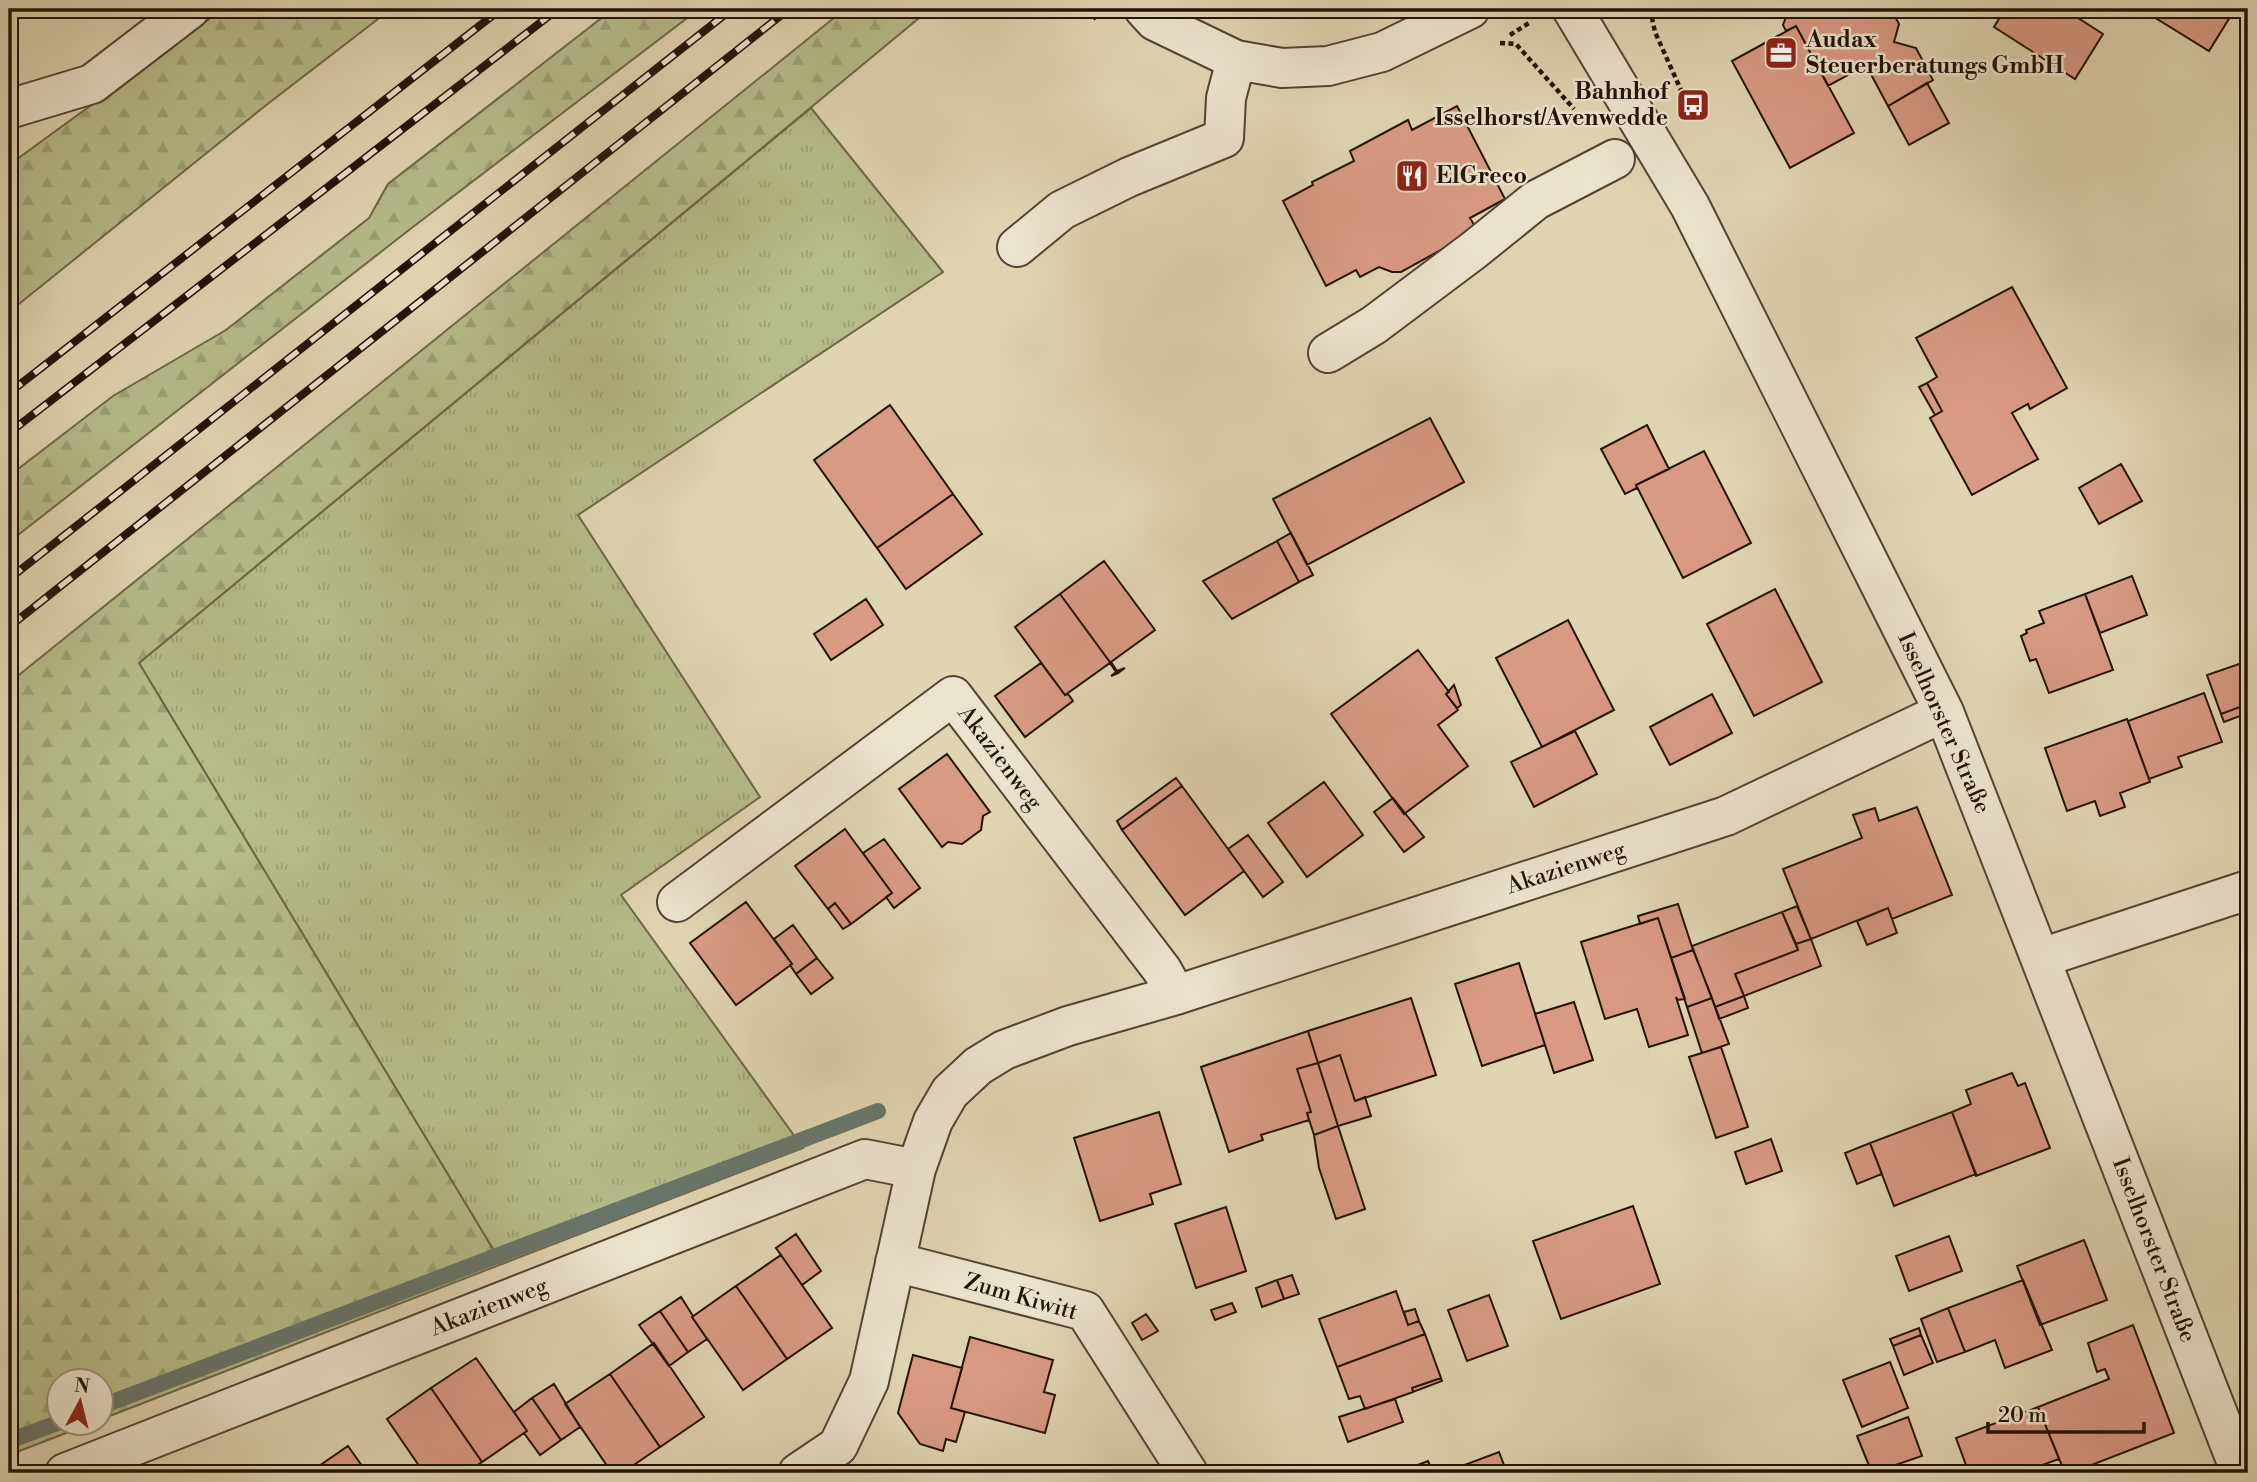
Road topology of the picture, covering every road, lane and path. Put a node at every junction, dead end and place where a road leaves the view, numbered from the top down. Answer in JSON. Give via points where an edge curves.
{"nodes":[{"id":1,"x":190,"y":9,"type":"edge"},
{"id":2,"x":1144,"y":9,"type":"edge"},
{"id":3,"x":1470,"y":9,"type":"edge"},
{"id":4,"x":1572,"y":9,"type":"edge"},
{"id":5,"x":1236,"y":60,"type":"junction"},
{"id":6,"x":9,"y":109,"type":"edge"},
{"id":7,"x":1615,"y":159,"type":"dead end"},
{"id":8,"x":1017,"y":247,"type":"dead end"},
{"id":9,"x":1328,"y":353,"type":"dead end"},
{"id":10,"x":1944,"y":712,"type":"junction"},
{"id":11,"x":2248,"y":890,"type":"edge"},
{"id":12,"x":677,"y":902,"type":"dead end"},
{"id":13,"x":2041,"y":958,"type":"junction"},
{"id":14,"x":1176,"y":995,"type":"junction"},
{"id":15,"x":916,"y":1169,"type":"junction"},
{"id":16,"x":895,"y":1262,"type":"junction"},
{"id":17,"x":65,"y":1473,"type":"edge"},
{"id":18,"x":798,"y":1473,"type":"edge"},
{"id":19,"x":1188,"y":1473,"type":"edge"},
{"id":20,"x":2241,"y":1473,"type":"edge"}],
"edges":[{"from":1,"to":6,"type":"street","via":[[92,84]]},
{"from":2,"to":5,"type":"street","via":[[1155,21]]},
{"from":3,"to":5,"type":"street","via":[[1382,52],[1328,66],[1282,68]]},
{"from":4,"to":10,"type":"street","name":"Isselhorster Straße","via":[[1690,206]]},
{"from":5,"to":8,"type":"street","via":[[1226,98],[1224,138],[1062,210]]},
{"from":7,"to":9,"type":"street","via":[[1536,200],[1408,300]]},
{"from":10,"to":13,"type":"street","name":"Isselhorster Straße"},
{"from":10,"to":14,"type":"street","name":"Akazienweg","via":[[1726,816]]},
{"from":11,"to":13,"type":"street"},
{"from":12,"to":14,"type":"street","name":"Akazienweg","via":[[953,696],[1162,970]]},
{"from":13,"to":20,"type":"street","name":"Isselhorster Straße"},
{"from":14,"to":15,"type":"street","name":"Akazienweg","via":[[1068,1026],[1004,1050],[978,1066],[950,1092],[933,1121]]},
{"from":15,"to":16,"type":"street","name":"Akazienweg"},
{"from":15,"to":17,"type":"street","name":"Akazienweg","via":[[865,1159]]},
{"from":16,"to":18,"type":"street","name":"Akazienweg","via":[[869,1381],[838,1446]]},
{"from":16,"to":19,"type":"street","name":"Zum Kiwitt","via":[[1085,1311]]}]}
